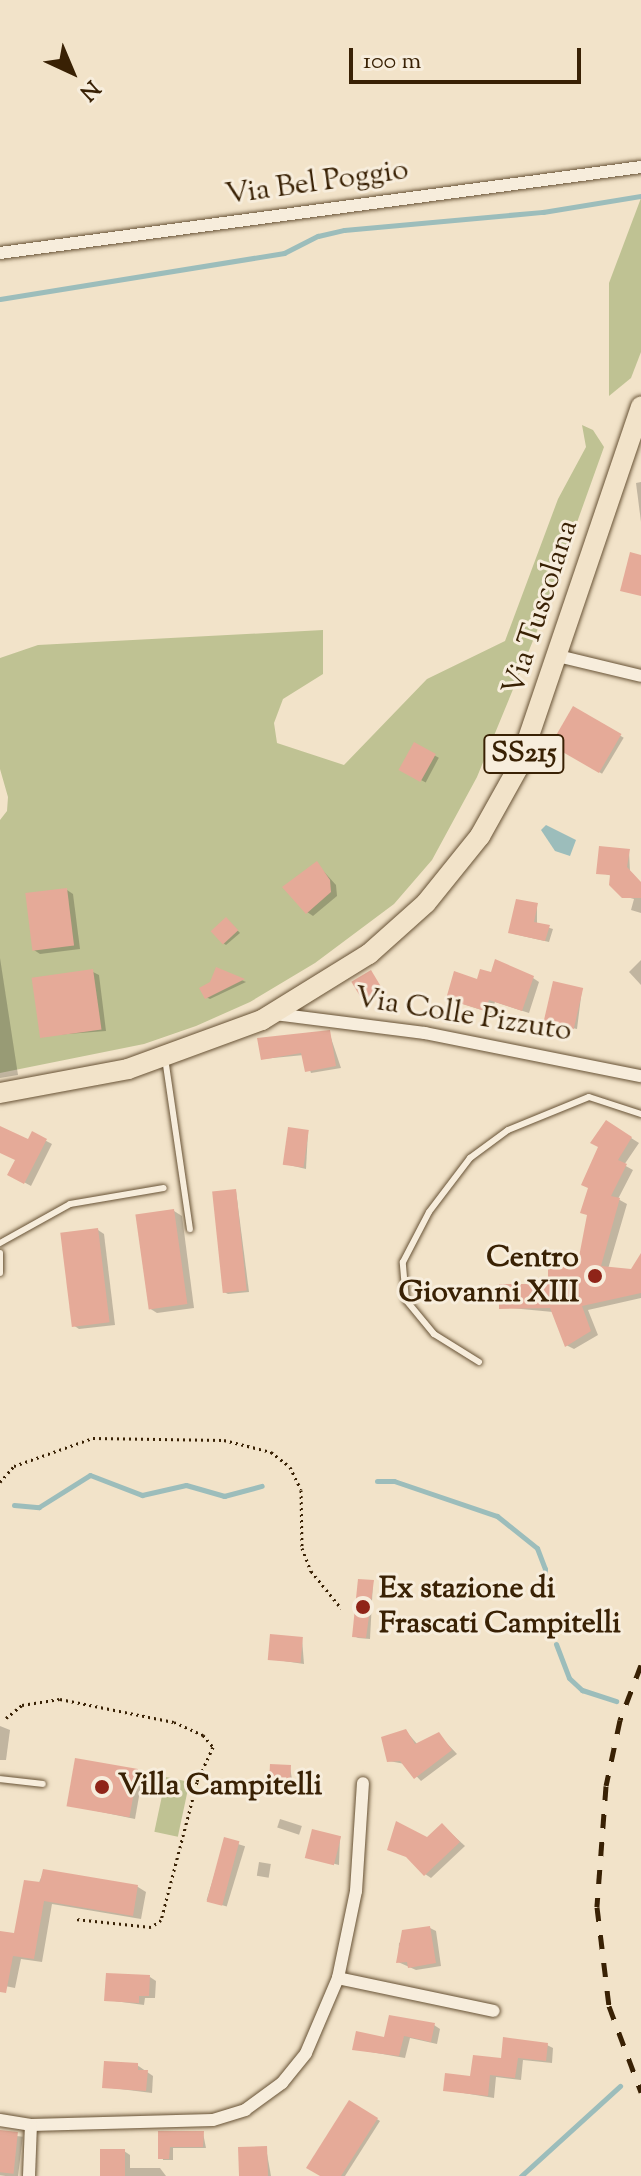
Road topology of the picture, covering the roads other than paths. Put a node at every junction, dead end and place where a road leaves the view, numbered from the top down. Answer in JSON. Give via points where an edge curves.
{"nodes":[{"id":1,"x":641,"y":167,"type":"edge"},
{"id":2,"x":0,"y":253,"type":"edge"},
{"id":3,"x":641,"y":406,"type":"edge"},
{"id":4,"x":558,"y":656,"type":"junction"},
{"id":5,"x":641,"y":676,"type":"edge"},
{"id":6,"x":275,"y":1014,"type":"junction"},
{"id":7,"x":165,"y":1058,"type":"junction"},
{"id":8,"x":641,"y":1076,"type":"edge"},
{"id":9,"x":0,"y":1093,"type":"edge"},
{"id":10,"x":641,"y":1114,"type":"edge"},
{"id":11,"x":164,"y":1188,"type":"dead end"},
{"id":12,"x":190,"y":1229,"type":"dead end"},
{"id":13,"x":0,"y":1243,"type":"edge"},
{"id":14,"x":0,"y":1253,"type":"edge"},
{"id":15,"x":0,"y":1273,"type":"edge"},
{"id":16,"x":479,"y":1362,"type":"dead end"},
{"id":17,"x":0,"y":1779,"type":"edge"},
{"id":18,"x":363,"y":1783,"type":"dead end"},
{"id":19,"x":43,"y":1784,"type":"dead end"},
{"id":20,"x":338,"y":1978,"type":"junction"},
{"id":21,"x":494,"y":2011,"type":"dead end"},
{"id":22,"x":0,"y":2120,"type":"edge"},
{"id":23,"x":31,"y":2125,"type":"junction"},
{"id":24,"x":29,"y":2176,"type":"edge"}],
"edges":[{"from":1,"to":2,"type":"street","name":"Via Bel Poggio"},
{"from":3,"to":4,"type":"main road","name":"Via Tuscolana","number":"SS215"},
{"from":4,"to":5,"type":"street"},
{"from":4,"to":6,"type":"main road","name":"Via Tuscolana","number":"SS215","via":[[522,759],[495,814],[449,878],[382,950],[315,995]]},
{"from":6,"to":7,"type":"main road","name":"Via Tuscolana","number":"SS215"},
{"from":6,"to":8,"type":"street","name":"Via Colle Pizzuto","via":[[485,1044]]},
{"from":7,"to":9,"type":"main road","name":"Via Tuscolana","number":"SS215","via":[[93,1078]]},
{"from":7,"to":12,"type":"lane"},
{"from":10,"to":16,"type":"lane","via":[[589,1097],[508,1130],[470,1158],[429,1212],[403,1262],[406,1300],[434,1334]]},
{"from":11,"to":13,"type":"lane","via":[[70,1204]]},
{"from":14,"to":15,"type":"lane"},
{"from":17,"to":19,"type":"lane"},
{"from":18,"to":20,"type":"street","via":[[356,1891]]},
{"from":20,"to":21,"type":"street"},
{"from":20,"to":23,"type":"street","via":[[297,2067],[240,2112],[204,2121]]},
{"from":22,"to":23,"type":"street"},
{"from":23,"to":24,"type":"street"}]}
